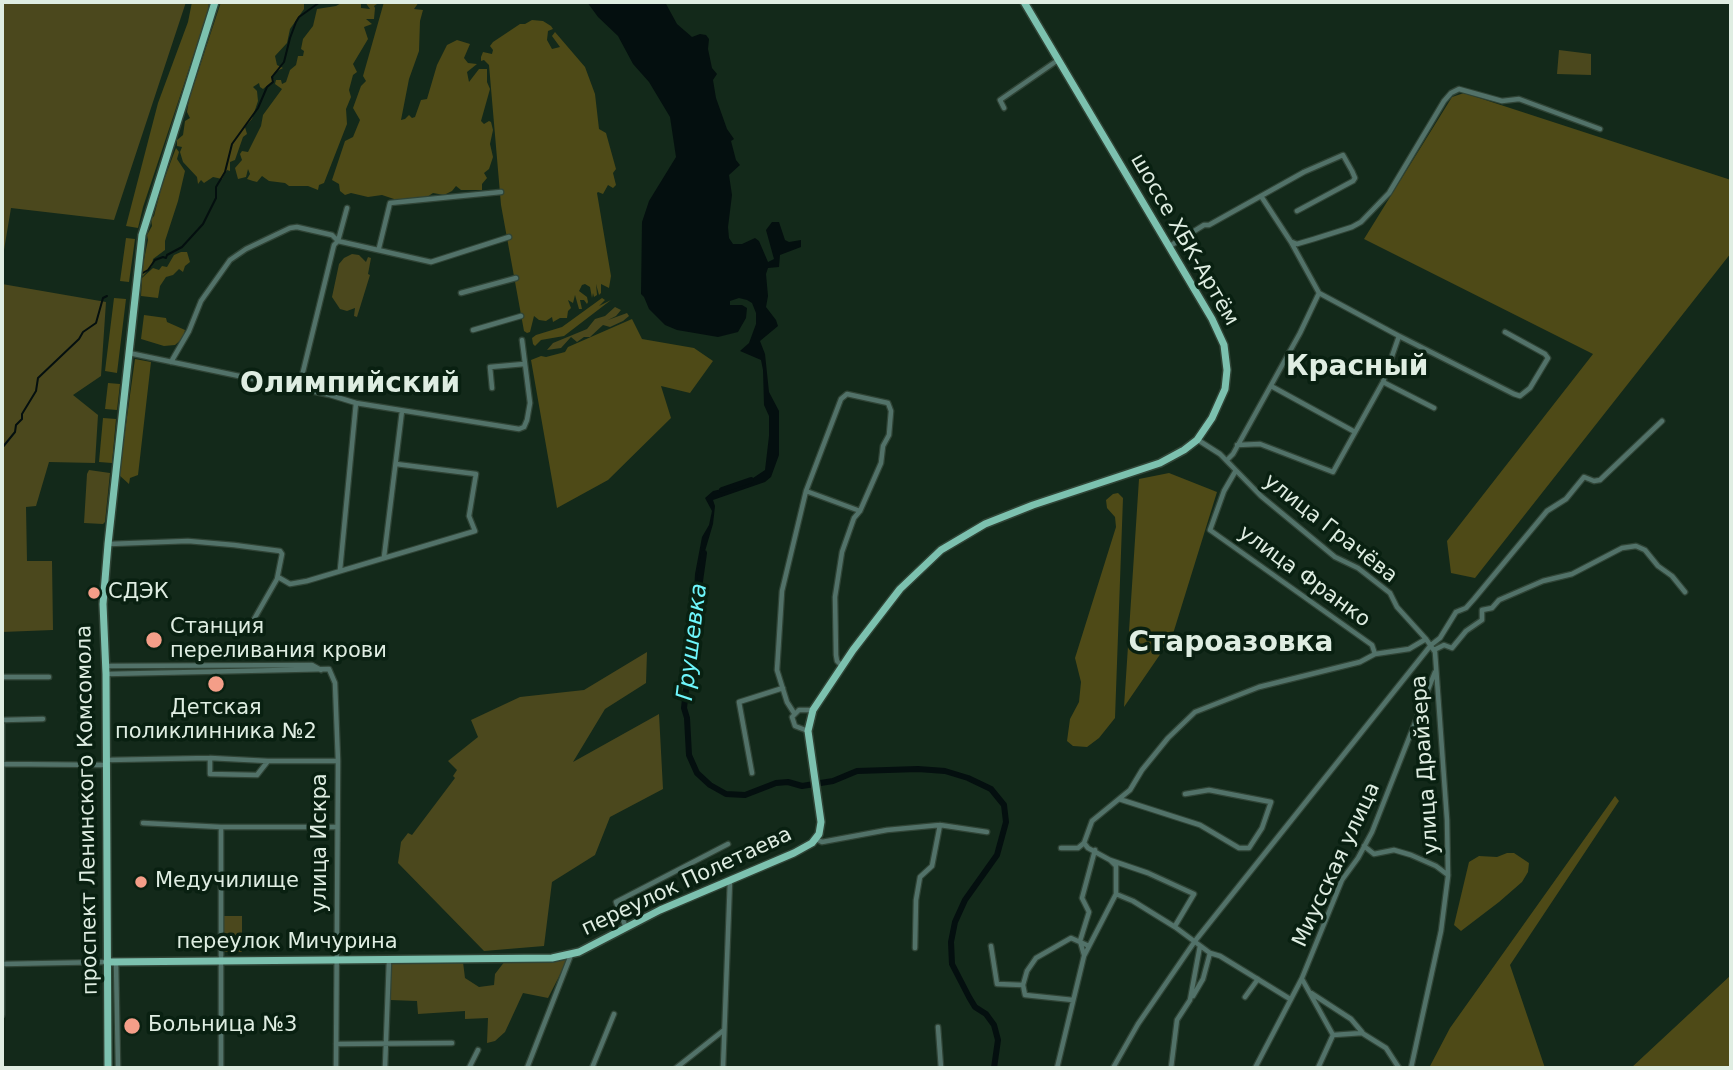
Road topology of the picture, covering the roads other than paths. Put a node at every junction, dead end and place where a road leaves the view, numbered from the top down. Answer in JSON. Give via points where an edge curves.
{"nodes":[{"id":1,"x":215,"y":2,"type":"edge"},
{"id":2,"x":1024,"y":2,"type":"edge"},
{"id":3,"x":1058,"y":60,"type":"junction"},
{"id":4,"x":1004,"y":108,"type":"dead end"},
{"id":5,"x":1600,"y":129,"type":"dead end"},
{"id":6,"x":501,"y":192,"type":"dead end"},
{"id":7,"x":1261,"y":196,"type":"junction"},
{"id":8,"x":347,"y":208,"type":"dead end"},
{"id":9,"x":1297,"y":211,"type":"dead end"},
{"id":10,"x":509,"y":237,"type":"dead end"},
{"id":11,"x":338,"y":241,"type":"junction"},
{"id":12,"x":1291,"y":242,"type":"junction"},
{"id":13,"x":1170,"y":246,"type":"junction"},
{"id":14,"x":379,"y":248,"type":"junction"},
{"id":15,"x":516,"y":278,"type":"dead end"},
{"id":16,"x":461,"y":293,"type":"dead end"},
{"id":17,"x":1319,"y":293,"type":"junction"},
{"id":18,"x":522,"y":316,"type":"dead end"},
{"id":19,"x":473,"y":330,"type":"dead end"},
{"id":20,"x":1505,"y":332,"type":"dead end"},
{"id":21,"x":1399,"y":336,"type":"junction"},
{"id":22,"x":522,"y":340,"type":"dead end"},
{"id":23,"x":128,"y":353,"type":"junction"},
{"id":24,"x":171,"y":362,"type":"junction"},
{"id":25,"x":524,"y":364,"type":"junction"},
{"id":26,"x":1382,"y":382,"type":"junction"},
{"id":27,"x":1271,"y":386,"type":"junction"},
{"id":28,"x":299,"y":388,"type":"junction"},
{"id":29,"x":492,"y":388,"type":"dead end"},
{"id":30,"x":356,"y":403,"type":"junction"},
{"id":31,"x":1434,"y":408,"type":"dead end"},
{"id":32,"x":402,"y":411,"type":"junction"},
{"id":33,"x":1662,"y":421,"type":"dead end"},
{"id":34,"x":1355,"y":432,"type":"junction"},
{"id":35,"x":1197,"y":440,"type":"junction"},
{"id":36,"x":1237,"y":445,"type":"junction"},
{"id":37,"x":1226,"y":461,"type":"junction"},
{"id":38,"x":396,"y":464,"type":"junction"},
{"id":39,"x":1236,"y":472,"type":"junction"},
{"id":40,"x":806,"y":491,"type":"junction"},
{"id":41,"x":860,"y":511,"type":"junction"},
{"id":42,"x":108,"y":544,"type":"junction"},
{"id":43,"x":384,"y":558,"type":"junction"},
{"id":44,"x":340,"y":570,"type":"junction"},
{"id":45,"x":278,"y":577,"type":"junction"},
{"id":46,"x":1685,"y":592,"type":"dead end"},
{"id":47,"x":249,"y":628,"type":"dead end"},
{"id":48,"x":1426,"y":639,"type":"junction"},
{"id":49,"x":1433,"y":649,"type":"junction"},
{"id":50,"x":1375,"y":654,"type":"junction"},
{"id":51,"x":842,"y":666,"type":"junction"},
{"id":52,"x":106,"y":670,"type":"junction"},
{"id":53,"x":1436,"y":670,"type":"junction"},
{"id":54,"x":2,"y":677,"type":"edge"},
{"id":55,"x":49,"y":677,"type":"dead end"},
{"id":56,"x":783,"y":688,"type":"junction"},
{"id":57,"x":813,"y":710,"type":"junction"},
{"id":58,"x":794,"y":713,"type":"junction"},
{"id":59,"x":43,"y":719,"type":"dead end"},
{"id":60,"x":2,"y":722,"type":"edge"},
{"id":61,"x":808,"y":731,"type":"junction"},
{"id":62,"x":210,"y":758,"type":"junction"},
{"id":63,"x":268,"y":761,"type":"junction"},
{"id":64,"x":338,"y":761,"type":"junction"},
{"id":65,"x":107,"y":763,"type":"junction"},
{"id":66,"x":2,"y":764,"type":"edge"},
{"id":67,"x":752,"y":773,"type":"dead end"},
{"id":68,"x":1185,"y":794,"type":"dead end"},
{"id":69,"x":1118,"y":799,"type":"junction"},
{"id":70,"x":143,"y":823,"type":"dead end"},
{"id":71,"x":940,"y":825,"type":"junction"},
{"id":72,"x":221,"y":827,"type":"junction"},
{"id":73,"x":336,"y":827,"type":"junction"},
{"id":74,"x":987,"y":832,"type":"dead end"},
{"id":75,"x":816,"y":839,"type":"junction"},
{"id":76,"x":1084,"y":843,"type":"junction"},
{"id":77,"x":728,"y":844,"type":"dead end"},
{"id":78,"x":1364,"y":846,"type":"junction"},
{"id":79,"x":1060,"y":848,"type":"dead end"},
{"id":80,"x":1095,"y":850,"type":"junction"},
{"id":81,"x":1110,"y":860,"type":"junction"},
{"id":82,"x":1448,"y":876,"type":"junction"},
{"id":83,"x":730,"y":880,"type":"junction"},
{"id":84,"x":1116,"y":894,"type":"junction"},
{"id":85,"x":1175,"y":927,"type":"junction"},
{"id":86,"x":626,"y":928,"type":"junction"},
{"id":87,"x":1080,"y":941,"type":"junction"},
{"id":88,"x":1195,"y":941,"type":"junction"},
{"id":89,"x":991,"y":946,"type":"dead end"},
{"id":90,"x":1089,"y":946,"type":"junction"},
{"id":91,"x":1200,"y":946,"type":"junction"},
{"id":92,"x":915,"y":948,"type":"dead end"},
{"id":93,"x":1210,"y":953,"type":"junction"},
{"id":94,"x":571,"y":954,"type":"junction"},
{"id":95,"x":1084,"y":956,"type":"junction"},
{"id":96,"x":389,"y":960,"type":"junction"},
{"id":97,"x":219,"y":961,"type":"junction"},
{"id":98,"x":337,"y":961,"type":"junction"},
{"id":99,"x":107,"y":962,"type":"junction"},
{"id":100,"x":116,"y":962,"type":"junction"},
{"id":101,"x":2,"y":964,"type":"edge"},
{"id":102,"x":1302,"y":978,"type":"junction"},
{"id":103,"x":1258,"y":979,"type":"junction"},
{"id":104,"x":1023,"y":985,"type":"junction"},
{"id":105,"x":1310,"y":993,"type":"junction"},
{"id":106,"x":1245,"y":997,"type":"dead end"},
{"id":107,"x":1290,"y":999,"type":"junction"},
{"id":108,"x":1073,"y":1000,"type":"junction"},
{"id":109,"x":1190,"y":1000,"type":"junction"},
{"id":110,"x":614,"y":1014,"type":"dead end"},
{"id":111,"x":2,"y":1015,"type":"edge"},
{"id":112,"x":938,"y":1027,"type":"dead end"},
{"id":113,"x":725,"y":1029,"type":"junction"},
{"id":114,"x":1362,"y":1032,"type":"junction"},
{"id":115,"x":1333,"y":1035,"type":"junction"},
{"id":116,"x":452,"y":1043,"type":"dead end"},
{"id":117,"x":336,"y":1045,"type":"junction"},
{"id":118,"x":386,"y":1045,"type":"junction"},
{"id":119,"x":478,"y":1050,"type":"dead end"},
{"id":120,"x":108,"y":1068,"type":"edge"},
{"id":121,"x":118,"y":1068,"type":"edge"},
{"id":122,"x":221,"y":1068,"type":"edge"},
{"id":123,"x":336,"y":1068,"type":"edge"},
{"id":124,"x":385,"y":1068,"type":"edge"},
{"id":125,"x":469,"y":1068,"type":"edge"},
{"id":126,"x":527,"y":1068,"type":"edge"},
{"id":127,"x":594,"y":1068,"type":"edge"},
{"id":128,"x":676,"y":1068,"type":"edge"},
{"id":129,"x":723,"y":1068,"type":"edge"},
{"id":130,"x":941,"y":1068,"type":"edge"},
{"id":131,"x":1057,"y":1068,"type":"edge"},
{"id":132,"x":1114,"y":1068,"type":"edge"},
{"id":133,"x":1171,"y":1068,"type":"edge"},
{"id":134,"x":1255,"y":1068,"type":"edge"},
{"id":135,"x":1318,"y":1068,"type":"edge"},
{"id":136,"x":1399,"y":1068,"type":"edge"},
{"id":137,"x":1410,"y":1068,"type":"edge"}],
"edges":[{"from":1,"to":23,"type":"main road","name":"проспект Ленинского Комсомола","via":[[142,235]]},
{"from":2,"to":3,"type":"main road","name":"шоссе ХБК-Артём"},
{"from":3,"to":4,"type":"street","via":[[1000,100]]},
{"from":3,"to":13,"type":"main road","name":"шоссе ХБК-Артём"},
{"from":5,"to":12,"type":"street","via":[[1519,99],[1502,101],[1459,89],[1444,101],[1389,193],[1362,222],[1297,244]]},
{"from":6,"to":14,"type":"street","via":[[390,203]]},
{"from":7,"to":9,"type":"street","via":[[1343,155],[1353,181]]},
{"from":7,"to":12,"type":"street"},
{"from":7,"to":13,"type":"street"},
{"from":8,"to":11,"type":"street"},
{"from":10,"to":14,"type":"street","via":[[431,261]]},
{"from":11,"to":14,"type":"street"},
{"from":11,"to":24,"type":"street","via":[[332,235],[290,228],[230,260],[201,301]]},
{"from":11,"to":28,"type":"street"},
{"from":12,"to":17,"type":"street"},
{"from":13,"to":35,"type":"main road","name":"шоссе ХБК-Артём","via":[[1212,319],[1226,358],[1219,407]]},
{"from":15,"to":16,"type":"street"},
{"from":17,"to":21,"type":"street"},
{"from":17,"to":27,"type":"street"},
{"from":18,"to":19,"type":"street"},
{"from":20,"to":21,"type":"street","via":[[1548,358],[1520,396]]},
{"from":21,"to":26,"type":"street"},
{"from":22,"to":25,"type":"street"},
{"from":23,"to":24,"type":"street"},
{"from":23,"to":42,"type":"main road","name":"проспект Ленинского Комсомола"},
{"from":24,"to":28,"type":"street"},
{"from":25,"to":29,"type":"street","via":[[490,367]]},
{"from":25,"to":32,"type":"street","via":[[530,403],[524,427],[519,429]]},
{"from":26,"to":31,"type":"street"},
{"from":26,"to":34,"type":"street"},
{"from":27,"to":34,"type":"street"},
{"from":27,"to":36,"type":"street"},
{"from":28,"to":30,"type":"street"},
{"from":30,"to":32,"type":"street"},
{"from":30,"to":44,"type":"street"},
{"from":32,"to":38,"type":"street"},
{"from":33,"to":49,"type":"street","via":[[1600,480],[1584,477],[1566,499],[1547,511],[1466,608],[1456,612]]},
{"from":34,"to":36,"type":"street","via":[[1333,472],[1259,444]]},
{"from":35,"to":37,"type":"street","name":"улица Грачёва"},
{"from":35,"to":51,"type":"main road","name":"шоссе ХБК-Артём","via":[[1160,463],[985,524],[941,550],[900,589]]},
{"from":36,"to":37,"type":"street"},
{"from":37,"to":39,"type":"street","name":"улица Грачёва"},
{"from":38,"to":43,"type":"street"},
{"from":38,"to":43,"type":"street","via":[[476,474],[469,516],[475,531]]},
{"from":39,"to":48,"type":"street","name":"улица Грачёва","via":[[1335,557],[1390,593]]},
{"from":39,"to":50,"type":"street","name":"улица Франко","via":[[1210,530],[1372,645]]},
{"from":40,"to":41,"type":"street"},
{"from":40,"to":41,"type":"street","via":[[841,398],[847,394],[888,403],[889,435]]},
{"from":40,"to":56,"type":"street","via":[[782,592],[778,670]]},
{"from":41,"to":51,"type":"street","via":[[842,551],[835,597],[836,655]]},
{"from":42,"to":45,"type":"street","via":[[188,541],[276,551],[282,554]]},
{"from":42,"to":52,"type":"main road","name":"проспект Ленинского Комсомола","via":[[103,604]]},
{"from":43,"to":44,"type":"street"},
{"from":44,"to":45,"type":"street","via":[[290,584]]},
{"from":45,"to":47,"type":"street"},
{"from":46,"to":49,"type":"street","via":[[1645,550],[1636,546],[1615,550],[1572,574],[1499,600],[1482,610],[1482,620],[1452,648]]},
{"from":48,"to":49,"type":"street","name":"улица Грачёва"},
{"from":48,"to":50,"type":"street","via":[[1409,649]]},
{"from":49,"to":53,"type":"street","name":"улица Драйзера"},
{"from":49,"to":88,"type":"street"},
{"from":50,"to":69,"type":"street","via":[[1360,662],[1259,687],[1195,712]]},
{"from":51,"to":57,"type":"main road","name":"шоссе ХБК-Артём"},
{"from":52,"to":64,"type":"street","name":"улица Искра","via":[[329,669],[335,683]]},
{"from":52,"to":65,"type":"main road","name":"проспект Ленинского Комсомола"},
{"from":53,"to":78,"type":"street","name":"Миусская улица"},
{"from":53,"to":82,"type":"street","name":"улица Драйзера"},
{"from":54,"to":55,"type":"street"},
{"from":56,"to":58,"type":"street"},
{"from":56,"to":67,"type":"street","via":[[739,702]]},
{"from":57,"to":58,"type":"street"},
{"from":57,"to":61,"type":"main road","name":"шоссе ХБК-Артём"},
{"from":58,"to":61,"type":"street","via":[[795,726]]},
{"from":59,"to":60,"type":"street"},
{"from":60,"to":66,"type":"street"},
{"from":61,"to":75,"type":"main road","name":"шоссе ХБК-Артём","via":[[821,822]]},
{"from":62,"to":63,"type":"street"},
{"from":62,"to":63,"type":"street","via":[[210,774],[257,775]]},
{"from":62,"to":65,"type":"street"},
{"from":63,"to":64,"type":"street"},
{"from":64,"to":73,"type":"street","name":"улица Искра"},
{"from":65,"to":66,"type":"street"},
{"from":65,"to":99,"type":"main road","name":"проспект Ленинского Комсомола"},
{"from":66,"to":101,"type":"street"},
{"from":68,"to":69,"type":"street","via":[[1209,790],[1270,802],[1250,848],[1239,848],[1200,825]]},
{"from":69,"to":76,"type":"street","via":[[1092,821]]},
{"from":70,"to":72,"type":"street"},
{"from":71,"to":74,"type":"street"},
{"from":71,"to":75,"type":"street","via":[[822,842]]},
{"from":71,"to":92,"type":"street","via":[[932,866],[920,877]]},
{"from":72,"to":73,"type":"street"},
{"from":72,"to":97,"type":"street"},
{"from":73,"to":98,"type":"street","name":"улица Искра"},
{"from":75,"to":83,"type":"main road","name":"переулок Полетаева"},
{"from":76,"to":79,"type":"street","via":[[1079,848]]},
{"from":76,"to":80,"type":"street"},
{"from":77,"to":86,"type":"street","via":[[616,902]]},
{"from":78,"to":82,"type":"street","name":"улица Драйзера","via":[[1374,855],[1394,850],[1411,855]]},
{"from":78,"to":102,"type":"street","name":"Миусская улица","via":[[1342,880]]},
{"from":80,"to":81,"type":"street"},
{"from":80,"to":87,"type":"street","via":[[1082,898],[1089,912]]},
{"from":81,"to":84,"type":"street","via":[[1116,866]]},
{"from":81,"to":85,"type":"street","via":[[1194,894]]},
{"from":82,"to":137,"type":"street","name":"улица Драйзера","via":[[1441,931]]},
{"from":83,"to":86,"type":"main road","name":"переулок Полетаева"},
{"from":83,"to":113,"type":"street"},
{"from":84,"to":85,"type":"street"},
{"from":84,"to":90,"type":"street"},
{"from":85,"to":88,"type":"street"},
{"from":86,"to":94,"type":"main road","name":"переулок Полетаева"},
{"from":87,"to":90,"type":"street"},
{"from":87,"to":95,"type":"street"},
{"from":87,"to":104,"type":"street","via":[[1071,937],[1036,958]]},
{"from":88,"to":91,"type":"street"},
{"from":88,"to":132,"type":"street"},
{"from":89,"to":104,"type":"street","via":[[997,984]]},
{"from":90,"to":95,"type":"street"},
{"from":91,"to":93,"type":"street"},
{"from":91,"to":109,"type":"street"},
{"from":93,"to":103,"type":"street"},
{"from":93,"to":109,"type":"street","via":[[1203,979]]},
{"from":94,"to":96,"type":"main road","name":"переулок Мичурина"},
{"from":94,"to":126,"type":"street"},
{"from":95,"to":108,"type":"street"},
{"from":96,"to":98,"type":"main road","name":"переулок Мичурина"},
{"from":96,"to":118,"type":"street"},
{"from":97,"to":98,"type":"main road","name":"переулок Мичурина"},
{"from":97,"to":100,"type":"main road","name":"переулок Мичурина"},
{"from":97,"to":122,"type":"street"},
{"from":98,"to":117,"type":"street","name":"улица Искра"},
{"from":99,"to":100,"type":"main road","name":"переулок Мичурина"},
{"from":99,"to":101,"type":"street","name":"переулок Мичурина"},
{"from":99,"to":120,"type":"main road","name":"проспект Ленинского Комсомола"},
{"from":100,"to":121,"type":"street"},
{"from":101,"to":111,"type":"street"},
{"from":102,"to":105,"type":"street"},
{"from":102,"to":107,"type":"street","name":"Миусская улица"},
{"from":103,"to":106,"type":"street"},
{"from":103,"to":107,"type":"street"},
{"from":104,"to":108,"type":"street","via":[[1025,995]]},
{"from":105,"to":114,"type":"street","via":[[1351,1019]]},
{"from":105,"to":115,"type":"street"},
{"from":107,"to":134,"type":"street","name":"Миусская улица"},
{"from":108,"to":131,"type":"street"},
{"from":109,"to":133,"type":"street","via":[[1178,1020]]},
{"from":110,"to":127,"type":"street"},
{"from":112,"to":130,"type":"street"},
{"from":113,"to":128,"type":"street"},
{"from":113,"to":129,"type":"street"},
{"from":114,"to":115,"type":"street"},
{"from":114,"to":136,"type":"street","via":[[1385,1048]]},
{"from":115,"to":135,"type":"street"},
{"from":116,"to":118,"type":"street"},
{"from":117,"to":118,"type":"street"},
{"from":117,"to":123,"type":"street","name":"улица Искра"},
{"from":118,"to":124,"type":"street"},
{"from":119,"to":125,"type":"street"}]}
